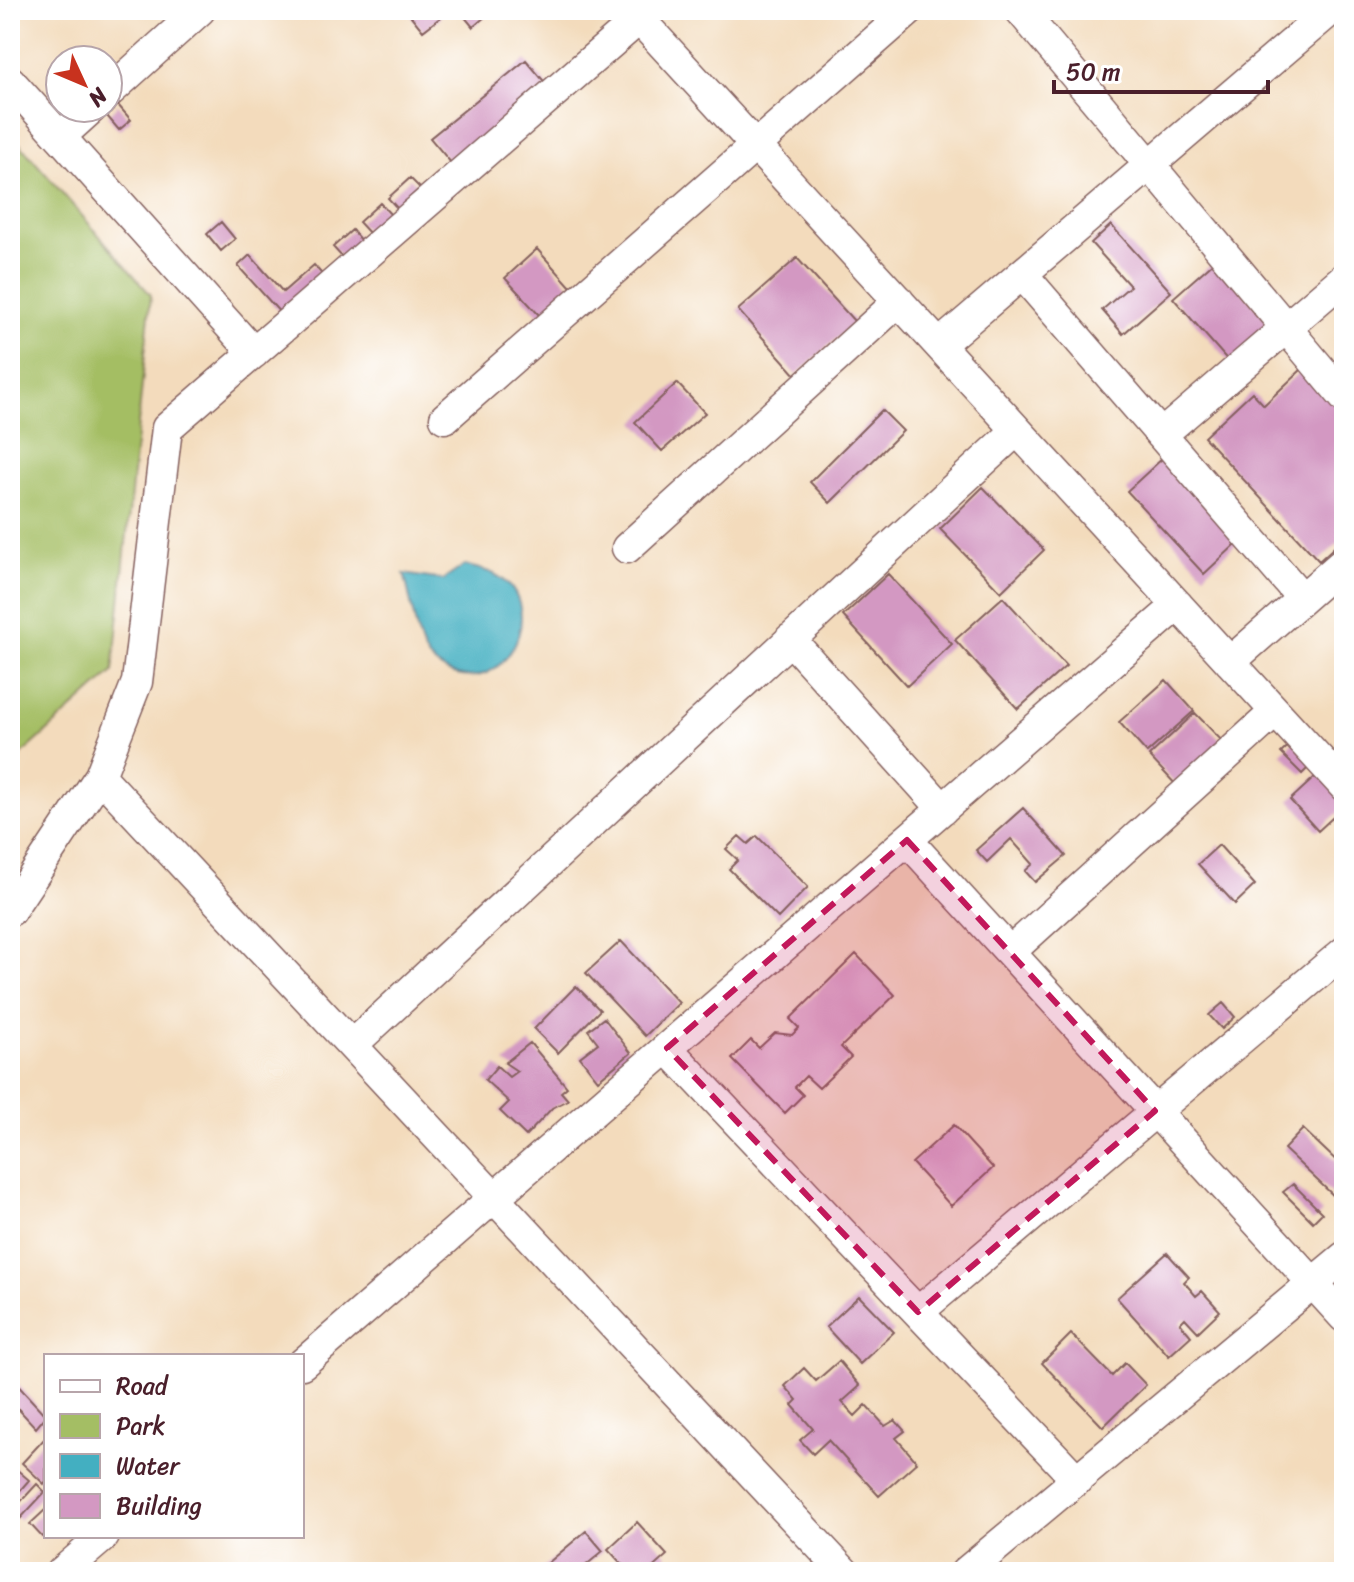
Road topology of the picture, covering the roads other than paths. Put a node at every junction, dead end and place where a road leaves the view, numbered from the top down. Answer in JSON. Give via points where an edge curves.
{"nodes":[{"id":1,"x":200,"y":10,"type":"edge"},
{"id":2,"x":910,"y":10,"type":"edge"},
{"id":3,"x":1020,"y":10,"type":"edge"},
{"id":4,"x":1331,"y":10,"type":"edge"},
{"id":5,"x":635,"y":14,"type":"edge"},
{"id":6,"x":124,"y":79,"type":"edge"},
{"id":7,"x":10,"y":81,"type":"edge"},
{"id":8,"x":74,"y":124,"type":"edge"},
{"id":9,"x":60,"y":137,"type":"junction"},
{"id":10,"x":755,"y":145,"type":"junction"},
{"id":11,"x":1150,"y":165,"type":"junction"},
{"id":12,"x":1022,"y":274,"type":"junction"},
{"id":13,"x":1344,"y":278,"type":"edge"},
{"id":14,"x":899,"y":301,"type":"junction"},
{"id":15,"x":1286,"y":328,"type":"junction"},
{"id":16,"x":939,"y":345,"type":"junction"},
{"id":17,"x":254,"y":353,"type":"junction"},
{"id":18,"x":1344,"y":397,"type":"edge"},
{"id":19,"x":445,"y":418,"type":"dead end"},
{"id":20,"x":1017,"y":430,"type":"junction"},
{"id":21,"x":1161,"y":435,"type":"junction"},
{"id":22,"x":627,"y":548,"type":"dead end"},
{"id":23,"x":1344,"y":562,"type":"edge"},
{"id":24,"x":1302,"y":598,"type":"junction"},
{"id":25,"x":1178,"y":605,"type":"junction"},
{"id":26,"x":790,"y":639,"type":"junction"},
{"id":27,"x":1230,"y":662,"type":"junction"},
{"id":28,"x":1275,"y":712,"type":"junction"},
{"id":29,"x":100,"y":776,"type":"junction"},
{"id":30,"x":1344,"y":786,"type":"edge"},
{"id":31,"x":943,"y":809,"type":"junction"},
{"id":32,"x":907,"y":840,"type":"junction"},
{"id":33,"x":10,"y":911,"type":"edge"},
{"id":34,"x":1010,"y":952,"type":"junction"},
{"id":35,"x":1344,"y":952,"type":"edge"},
{"id":36,"x":352,"y":1045,"type":"junction"},
{"id":37,"x":667,"y":1048,"type":"junction"},
{"id":38,"x":1155,"y":1111,"type":"junction"},
{"id":39,"x":494,"y":1197,"type":"junction"},
{"id":40,"x":1344,"y":1257,"type":"edge"},
{"id":41,"x":1313,"y":1283,"type":"junction"},
{"id":42,"x":918,"y":1312,"type":"junction"},
{"id":43,"x":1344,"y":1317,"type":"edge"},
{"id":44,"x":304,"y":1362,"type":"edge"},
{"id":45,"x":1077,"y":1480,"type":"junction"},
{"id":46,"x":102,"y":1538,"type":"edge"},
{"id":47,"x":62,"y":1572,"type":"edge"},
{"id":48,"x":844,"y":1572,"type":"edge"},
{"id":49,"x":966,"y":1572,"type":"edge"}],
"edges":[{"from":1,"to":6,"type":"street"},
{"from":2,"to":10,"type":"street"},
{"from":3,"to":11,"type":"street"},
{"from":4,"to":11,"type":"street"},
{"from":5,"to":10,"type":"street"},
{"from":5,"to":17,"type":"street"},
{"from":7,"to":9,"type":"street"},
{"from":8,"to":9,"type":"street"},
{"from":9,"to":17,"type":"street"},
{"from":10,"to":14,"type":"street"},
{"from":10,"to":19,"type":"street"},
{"from":11,"to":12,"type":"street"},
{"from":11,"to":15,"type":"street"},
{"from":12,"to":16,"type":"street"},
{"from":12,"to":21,"type":"street"},
{"from":13,"to":15,"type":"street"},
{"from":14,"to":16,"type":"street"},
{"from":14,"to":22,"type":"street"},
{"from":15,"to":18,"type":"street"},
{"from":15,"to":21,"type":"street"},
{"from":16,"to":20,"type":"street"},
{"from":17,"to":29,"type":"street","via":[[167,428],[137,682]]},
{"from":20,"to":25,"type":"street"},
{"from":20,"to":26,"type":"street"},
{"from":21,"to":24,"type":"street"},
{"from":23,"to":24,"type":"street"},
{"from":24,"to":27,"type":"street"},
{"from":25,"to":27,"type":"street"},
{"from":25,"to":31,"type":"street"},
{"from":26,"to":31,"type":"street"},
{"from":26,"to":36,"type":"street"},
{"from":27,"to":28,"type":"street"},
{"from":28,"to":30,"type":"street"},
{"from":28,"to":34,"type":"street"},
{"from":29,"to":33,"type":"street"},
{"from":29,"to":36,"type":"street"},
{"from":31,"to":32,"type":"street"},
{"from":32,"to":34,"type":"street"},
{"from":32,"to":37,"type":"street"},
{"from":34,"to":38,"type":"street"},
{"from":35,"to":38,"type":"street"},
{"from":36,"to":39,"type":"street"},
{"from":37,"to":39,"type":"street"},
{"from":37,"to":42,"type":"street"},
{"from":38,"to":41,"type":"street"},
{"from":38,"to":42,"type":"street"},
{"from":39,"to":44,"type":"street"},
{"from":39,"to":48,"type":"street"},
{"from":40,"to":41,"type":"street"},
{"from":41,"to":43,"type":"street"},
{"from":41,"to":45,"type":"street"},
{"from":42,"to":45,"type":"street"},
{"from":45,"to":49,"type":"street"},
{"from":46,"to":47,"type":"street"}]}
